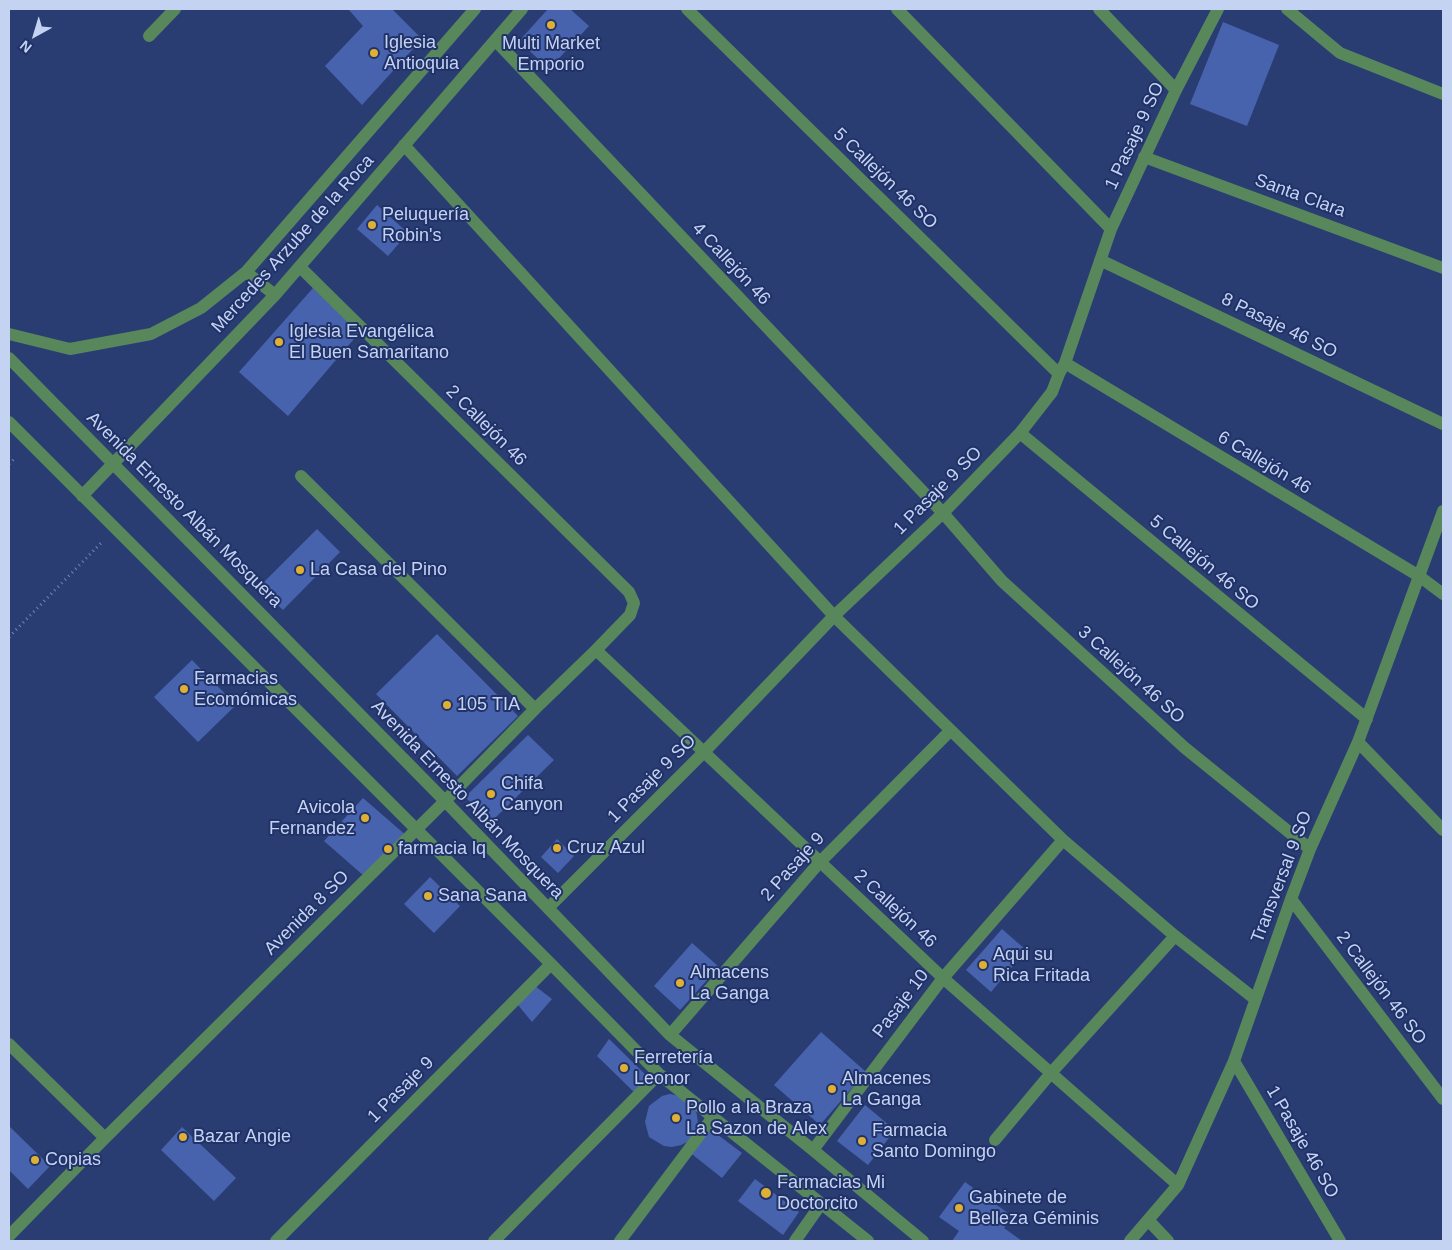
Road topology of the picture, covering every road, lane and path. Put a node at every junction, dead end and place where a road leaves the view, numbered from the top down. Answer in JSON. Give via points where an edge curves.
{"nodes":[{"id":1,"x":176,"y":9,"type":"edge"},
{"id":2,"x":475,"y":9,"type":"edge"},
{"id":3,"x":522,"y":9,"type":"edge"},
{"id":4,"x":687,"y":9,"type":"edge"},
{"id":5,"x":896,"y":9,"type":"edge"},
{"id":6,"x":1099,"y":9,"type":"edge"},
{"id":7,"x":1218,"y":9,"type":"edge"},
{"id":8,"x":1287,"y":9,"type":"edge"},
{"id":9,"x":150,"y":36,"type":"dead end"},
{"id":10,"x":495,"y":40,"type":"junction"},
{"id":11,"x":1176,"y":90,"type":"junction"},
{"id":12,"x":1443,"y":94,"type":"edge"},
{"id":13,"x":404,"y":145,"type":"junction"},
{"id":14,"x":1144,"y":157,"type":"junction"},
{"id":15,"x":1111,"y":229,"type":"junction"},
{"id":16,"x":1100,"y":260,"type":"junction"},
{"id":17,"x":300,"y":266,"type":"junction"},
{"id":18,"x":1443,"y":268,"type":"edge"},
{"id":19,"x":246,"y":272,"type":"junction"},
{"id":20,"x":275,"y":295,"type":"junction"},
{"id":21,"x":9,"y":334,"type":"edge"},
{"id":22,"x":9,"y":358,"type":"edge"},
{"id":23,"x":1062,"y":368,"type":"junction"},
{"id":24,"x":9,"y":422,"type":"edge"},
{"id":25,"x":1443,"y":424,"type":"edge"},
{"id":26,"x":1020,"y":433,"type":"junction"},
{"id":27,"x":112,"y":463,"type":"junction"},
{"id":28,"x":301,"y":476,"type":"dead end"},
{"id":29,"x":82,"y":496,"type":"junction"},
{"id":30,"x":1443,"y":511,"type":"edge"},
{"id":31,"x":943,"y":512,"type":"junction"},
{"id":32,"x":115,"y":530,"type":"junction"},
{"id":33,"x":1419,"y":576,"type":"junction"},
{"id":34,"x":1443,"y":594,"type":"edge"},
{"id":35,"x":630,"y":616,"type":"joint"},
{"id":36,"x":834,"y":616,"type":"junction"},
{"id":37,"x":9,"y":637,"type":"edge"},
{"id":38,"x":596,"y":650,"type":"junction"},
{"id":39,"x":535,"y":709,"type":"junction"},
{"id":40,"x":1367,"y":719,"type":"junction"},
{"id":41,"x":950,"y":731,"type":"junction"},
{"id":42,"x":1358,"y":742,"type":"junction"},
{"id":43,"x":704,"y":752,"type":"junction"},
{"id":44,"x":445,"y":801,"type":"junction"},
{"id":45,"x":416,"y":830,"type":"junction"},
{"id":46,"x":1443,"y":830,"type":"edge"},
{"id":47,"x":1063,"y":840,"type":"junction"},
{"id":48,"x":1310,"y":850,"type":"junction"},
{"id":49,"x":819,"y":863,"type":"junction"},
{"id":50,"x":1291,"y":898,"type":"junction"},
{"id":51,"x":548,"y":908,"type":"junction"},
{"id":52,"x":1175,"y":936,"type":"junction"},
{"id":53,"x":552,"y":964,"type":"junction"},
{"id":54,"x":942,"y":978,"type":"junction"},
{"id":55,"x":1254,"y":999,"type":"junction"},
{"id":56,"x":670,"y":1035,"type":"junction"},
{"id":57,"x":9,"y":1044,"type":"edge"},
{"id":58,"x":1234,"y":1061,"type":"junction"},
{"id":59,"x":1051,"y":1073,"type":"junction"},
{"id":60,"x":660,"y":1074,"type":"junction"},
{"id":61,"x":1443,"y":1099,"type":"edge"},
{"id":62,"x":713,"y":1117,"type":"junction"},
{"id":63,"x":105,"y":1138,"type":"junction"},
{"id":64,"x":995,"y":1140,"type":"dead end"},
{"id":65,"x":813,"y":1150,"type":"junction"},
{"id":66,"x":1178,"y":1185,"type":"junction"},
{"id":67,"x":821,"y":1204,"type":"junction"},
{"id":68,"x":1148,"y":1220,"type":"junction"},
{"id":69,"x":9,"y":1236,"type":"edge"},
{"id":70,"x":276,"y":1241,"type":"edge"},
{"id":71,"x":494,"y":1241,"type":"edge"},
{"id":72,"x":620,"y":1241,"type":"edge"},
{"id":73,"x":795,"y":1241,"type":"edge"},
{"id":74,"x":868,"y":1241,"type":"edge"},
{"id":75,"x":923,"y":1241,"type":"edge"},
{"id":76,"x":1130,"y":1241,"type":"edge"},
{"id":77,"x":1168,"y":1241,"type":"edge"},
{"id":78,"x":1340,"y":1241,"type":"edge"}],
"edges":[{"from":1,"to":9,"type":"street"},
{"from":2,"to":19,"type":"street","name":"Mercedes Arzube de la Roca"},
{"from":3,"to":10,"type":"street","name":"Mercedes Arzube de la Roca"},
{"from":4,"to":23,"type":"street","name":"5 Callejón 46 SO"},
{"from":5,"to":15,"type":"street"},
{"from":6,"to":11,"type":"street"},
{"from":7,"to":11,"type":"street","name":"1 Pasaje 9 SO"},
{"from":8,"to":12,"type":"street","via":[[1340,53]]},
{"from":10,"to":13,"type":"street","name":"Mercedes Arzube de la Roca"},
{"from":10,"to":31,"type":"street","name":"4 Callejón 46"},
{"from":11,"to":14,"type":"street","name":"1 Pasaje 9 SO"},
{"from":13,"to":17,"type":"street","name":"Mercedes Arzube de la Roca"},
{"from":13,"to":36,"type":"street"},
{"from":14,"to":15,"type":"street","name":"1 Pasaje 9 SO"},
{"from":14,"to":18,"type":"street","name":"Santa Clara"},
{"from":15,"to":16,"type":"street","name":"1 Pasaje 9 SO"},
{"from":16,"to":23,"type":"street","name":"1 Pasaje 9 SO"},
{"from":16,"to":25,"type":"street","name":"8 Pasaje 46 SO"},
{"from":17,"to":20,"type":"street","name":"Mercedes Arzube de la Roca"},
{"from":17,"to":35,"type":"street","name":"2 Callejón 46","via":[[630,592],[634,603]]},
{"from":19,"to":20,"type":"street"},
{"from":19,"to":21,"type":"street","name":"Mercedes Arzube de la Roca","via":[[201,308],[151,334],[70,349]]},
{"from":20,"to":27,"type":"street","name":"Mercedes Arzube de la Roca"},
{"from":22,"to":27,"type":"street","name":"Avenida Ernesto Albán Mosquera"},
{"from":23,"to":26,"type":"street","name":"1 Pasaje 9 SO","via":[[1052,392]]},
{"from":23,"to":33,"type":"street","name":"6 Callejón 46"},
{"from":24,"to":29,"type":"street"},
{"from":26,"to":31,"type":"street","name":"1 Pasaje 9 SO"},
{"from":26,"to":40,"type":"street","name":"5 Callejón 46 SO"},
{"from":27,"to":29,"type":"street","name":"Mercedes Arzube de la Roca"},
{"from":27,"to":44,"type":"street","name":"Avenida Ernesto Albán Mosquera"},
{"from":28,"to":39,"type":"street"},
{"from":29,"to":32,"type":"street"},
{"from":30,"to":33,"type":"street","name":"Transversal 9 SO"},
{"from":31,"to":36,"type":"street","name":"1 Pasaje 9 SO"},
{"from":31,"to":48,"type":"street","name":"3 Callejón 46 SO","via":[[1002,581],[1185,748]]},
{"from":32,"to":37,"type":"path"},
{"from":32,"to":45,"type":"street"},
{"from":33,"to":34,"type":"street","name":"6 Callejón 46"},
{"from":33,"to":40,"type":"street","name":"Transversal 9 SO"},
{"from":35,"to":38,"type":"street","name":"Avenida 8 SO"},
{"from":36,"to":41,"type":"street"},
{"from":36,"to":43,"type":"street","name":"1 Pasaje 9 SO"},
{"from":38,"to":39,"type":"street","name":"Avenida 8 SO"},
{"from":38,"to":43,"type":"street","name":"2 Callejón 46"},
{"from":39,"to":44,"type":"street","name":"Avenida 8 SO"},
{"from":40,"to":42,"type":"street","name":"Transversal 9 SO"},
{"from":41,"to":47,"type":"street"},
{"from":41,"to":49,"type":"street","name":"2 Pasaje 9"},
{"from":42,"to":46,"type":"street"},
{"from":42,"to":48,"type":"street","name":"Transversal 9 SO"},
{"from":43,"to":49,"type":"street","name":"2 Callejón 46"},
{"from":43,"to":51,"type":"street","name":"1 Pasaje 9 SO"},
{"from":44,"to":45,"type":"street","name":"Avenida 8 SO"},
{"from":44,"to":51,"type":"street","name":"Avenida Ernesto Albán Mosquera"},
{"from":45,"to":53,"type":"street"},
{"from":45,"to":63,"type":"street","name":"Avenida 8 SO"},
{"from":47,"to":52,"type":"street"},
{"from":47,"to":54,"type":"street","name":"Pasaje 10"},
{"from":48,"to":50,"type":"street","name":"Transversal 9 SO"},
{"from":49,"to":54,"type":"street","name":"2 Callejón 46"},
{"from":49,"to":56,"type":"street","name":"2 Pasaje 9"},
{"from":50,"to":55,"type":"street","name":"Transversal 9 SO"},
{"from":50,"to":61,"type":"street","name":"2 Callejón 46 SO"},
{"from":51,"to":56,"type":"street","name":"Avenida Ernesto Albán Mosquera"},
{"from":52,"to":55,"type":"street"},
{"from":52,"to":59,"type":"street"},
{"from":53,"to":60,"type":"street"},
{"from":53,"to":70,"type":"street","name":"1 Pasaje 9"},
{"from":54,"to":59,"type":"street","name":"2 Callejón 46"},
{"from":54,"to":65,"type":"street","name":"Pasaje 10"},
{"from":55,"to":58,"type":"street","name":"Transversal 9 SO"},
{"from":56,"to":65,"type":"street","name":"Avenida Ernesto Albán Mosquera"},
{"from":57,"to":63,"type":"street"},
{"from":58,"to":66,"type":"street","name":"Transversal 9 SO"},
{"from":58,"to":78,"type":"street","name":"1 Pasaje 46 SO"},
{"from":59,"to":64,"type":"street"},
{"from":59,"to":66,"type":"street","name":"2 Callejón 46"},
{"from":60,"to":62,"type":"street"},
{"from":60,"to":71,"type":"street"},
{"from":62,"to":67,"type":"street"},
{"from":62,"to":72,"type":"street"},
{"from":63,"to":69,"type":"street","name":"Avenida 8 SO"},
{"from":65,"to":75,"type":"street","name":"Avenida Ernesto Albán Mosquera"},
{"from":66,"to":68,"type":"street","name":"Transversal 9 SO"},
{"from":67,"to":73,"type":"street"},
{"from":67,"to":74,"type":"street"},
{"from":68,"to":76,"type":"street","name":"Transversal 9 SO"},
{"from":68,"to":77,"type":"street"}]}
